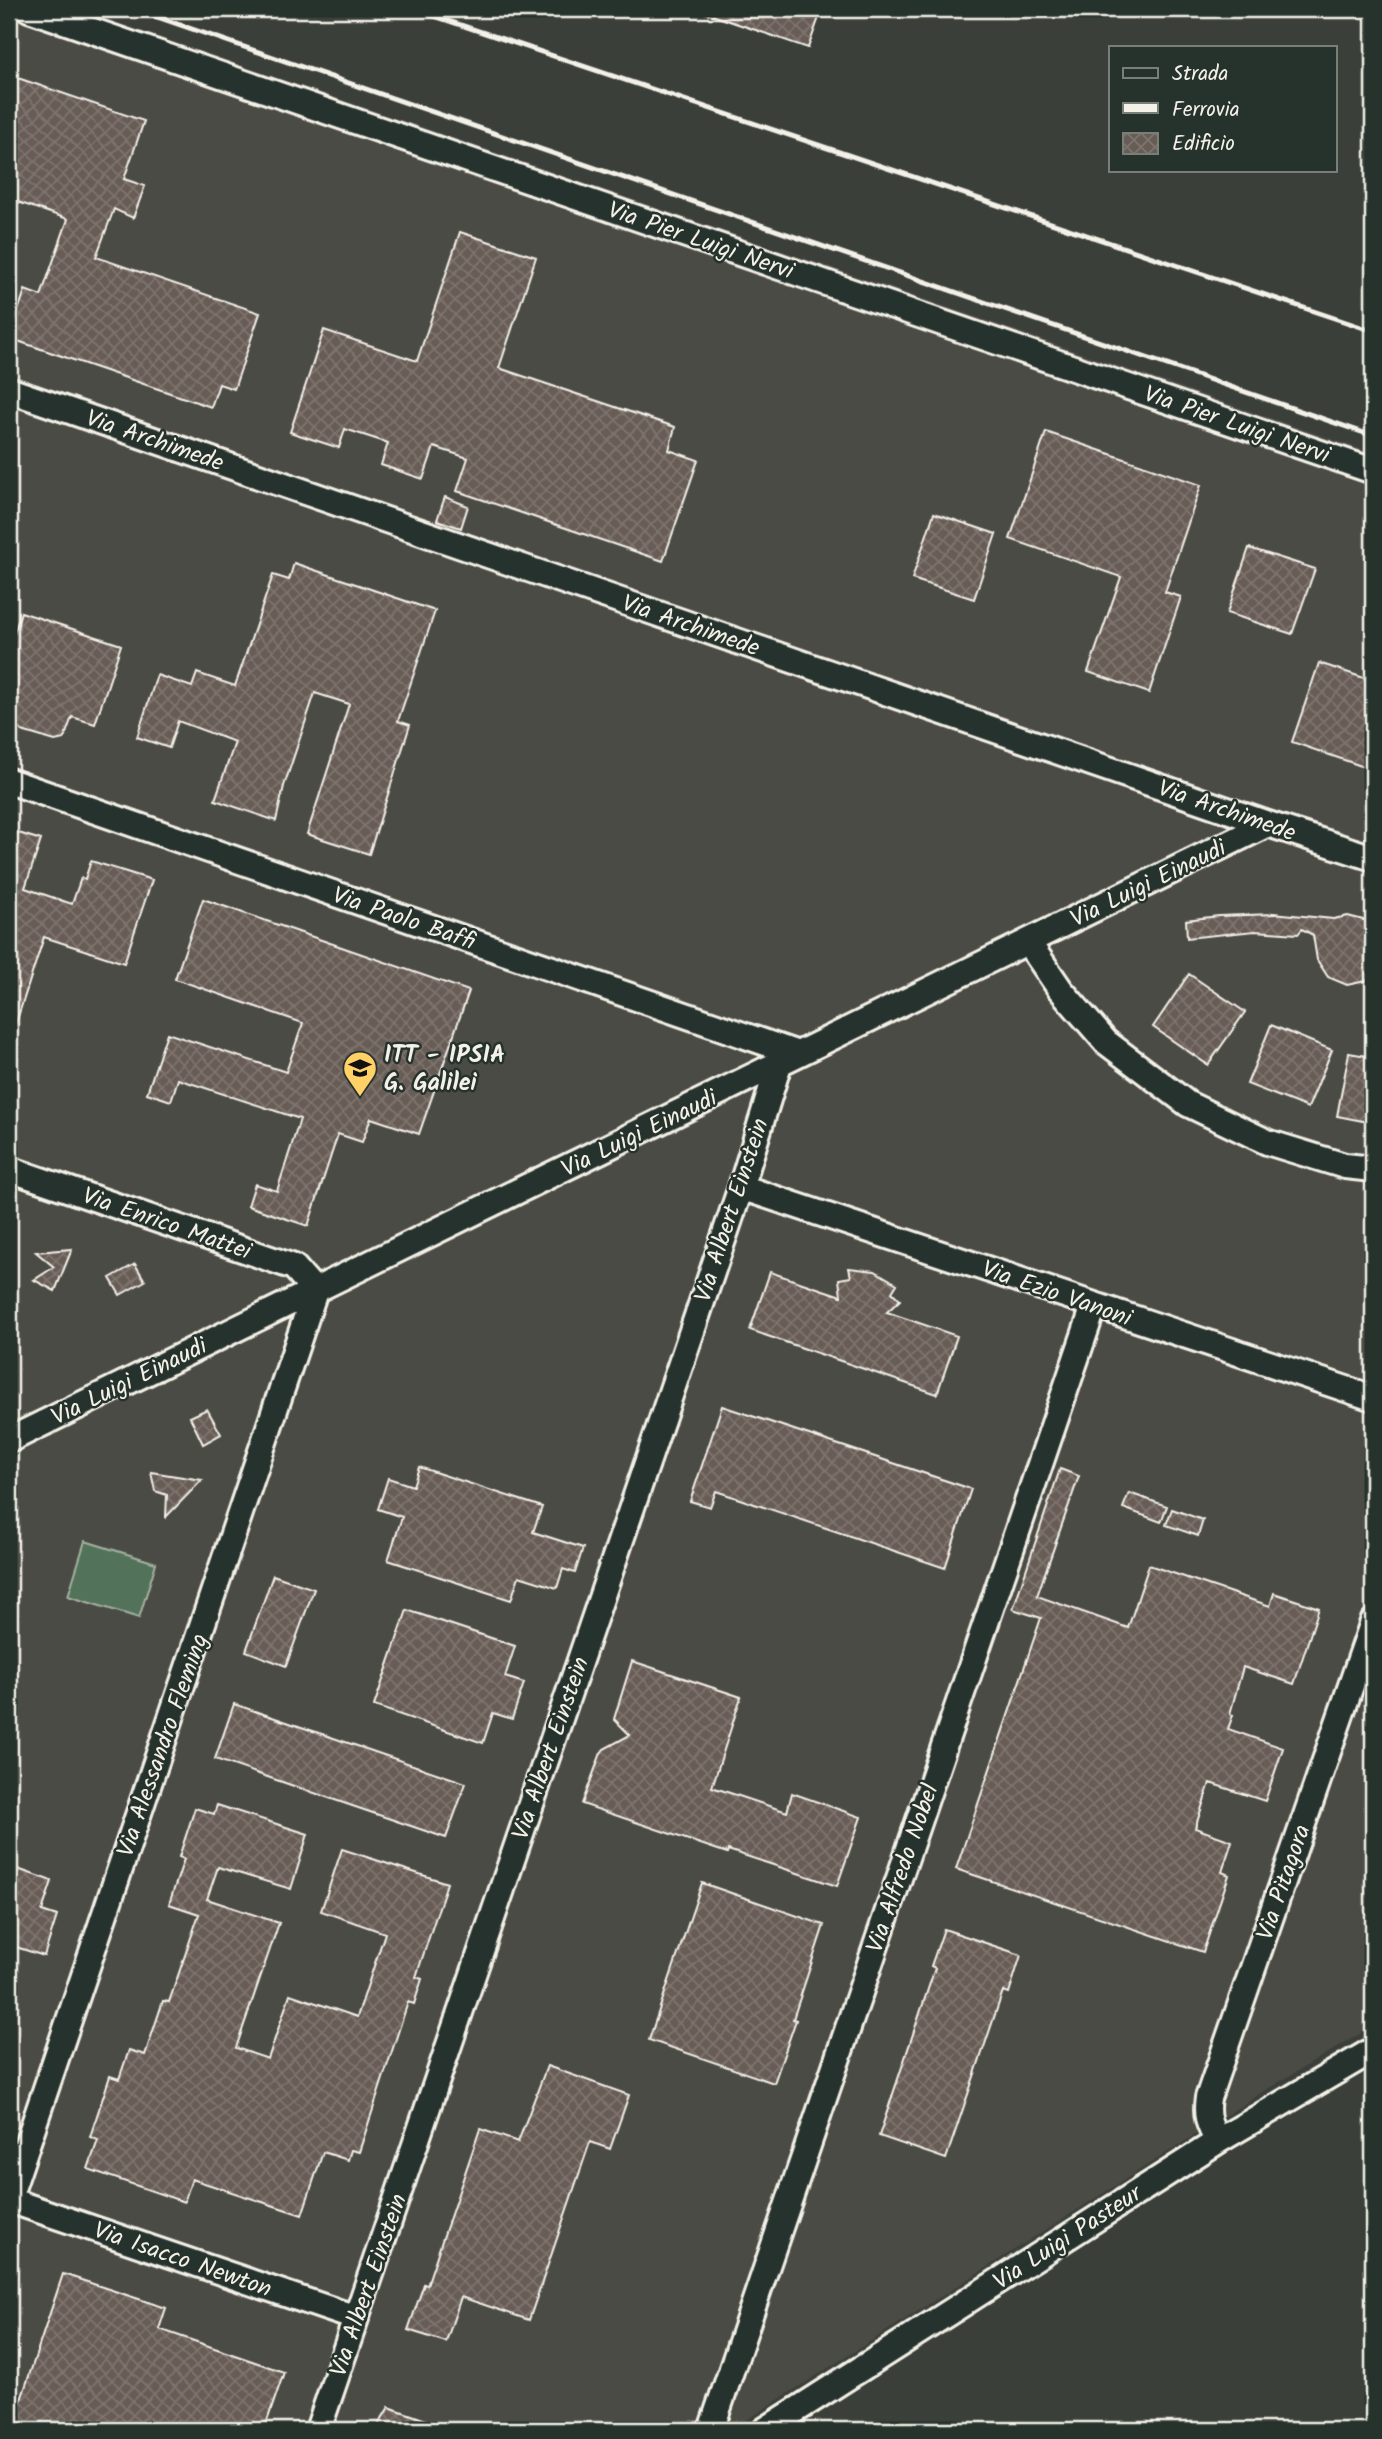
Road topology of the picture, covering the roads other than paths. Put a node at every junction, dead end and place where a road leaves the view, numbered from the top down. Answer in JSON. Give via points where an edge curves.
{"nodes":[{"id":1,"x":29,"y":9,"type":"edge"},
{"id":2,"x":9,"y":390,"type":"edge"},
{"id":3,"x":1373,"y":471,"type":"edge"},
{"id":4,"x":9,"y":781,"type":"edge"},
{"id":5,"x":1268,"y":824,"type":"junction"},
{"id":6,"x":1373,"y":859,"type":"edge"},
{"id":7,"x":1028,"y":942,"type":"junction"},
{"id":8,"x":788,"y":1059,"type":"junction"},
{"id":9,"x":9,"y":1169,"type":"edge"},
{"id":10,"x":1373,"y":1170,"type":"edge"},
{"id":11,"x":741,"y":1187,"type":"junction"},
{"id":12,"x":315,"y":1292,"type":"junction"},
{"id":13,"x":1094,"y":1306,"type":"junction"},
{"id":14,"x":1373,"y":1398,"type":"edge"},
{"id":15,"x":9,"y":1440,"type":"edge"},
{"id":16,"x":1373,"y":1622,"type":"edge"},
{"id":17,"x":1373,"y":2050,"type":"edge"},
{"id":18,"x":1218,"y":2141,"type":"junction"},
{"id":19,"x":9,"y":2199,"type":"edge"},
{"id":20,"x":356,"y":2318,"type":"junction"},
{"id":21,"x":318,"y":2430,"type":"edge"},
{"id":22,"x":711,"y":2430,"type":"edge"},
{"id":23,"x":765,"y":2430,"type":"edge"}],
"edges":[{"from":1,"to":3,"type":"street","name":"Via Pier Luigi Nervi"},
{"from":2,"to":5,"type":"street","name":"Via Archimede"},
{"from":4,"to":8,"type":"street","name":"Via Paolo Baffi"},
{"from":5,"to":6,"type":"street","name":"Via Archimede"},
{"from":5,"to":7,"type":"street","name":"Via Luigi Einaudi"},
{"from":7,"to":8,"type":"street","name":"Via Luigi Einaudi"},
{"from":7,"to":10,"type":"street","via":[[1060,989],[1106,1042],[1188,1104],[1267,1142]]},
{"from":8,"to":11,"type":"street","name":"Via Albert Einstein"},
{"from":8,"to":12,"type":"street","name":"Via Luigi Einaudi"},
{"from":9,"to":12,"type":"street","name":"Via Enrico Mattei","via":[[294,1267]]},
{"from":11,"to":13,"type":"street","name":"Via Ezio Vanoni"},
{"from":11,"to":20,"type":"street","name":"Via Albert Einstein"},
{"from":12,"to":15,"type":"street","name":"Via Luigi Einaudi"},
{"from":12,"to":19,"type":"street","name":"Via Alessandro Fleming"},
{"from":13,"to":14,"type":"street","name":"Via Ezio Vanoni"},
{"from":13,"to":22,"type":"street","name":"Via Alfredo Nobel"},
{"from":16,"to":18,"type":"street","name":"Via Pitagora","via":[[1208,2098],[1208,2124]]},
{"from":17,"to":18,"type":"street","name":"Via Luigi Pasteur"},
{"from":18,"to":23,"type":"street","name":"Via Luigi Pasteur"},
{"from":19,"to":20,"type":"street","name":"Via Isacco Newton"},
{"from":20,"to":21,"type":"street","name":"Via Albert Einstein"}]}
